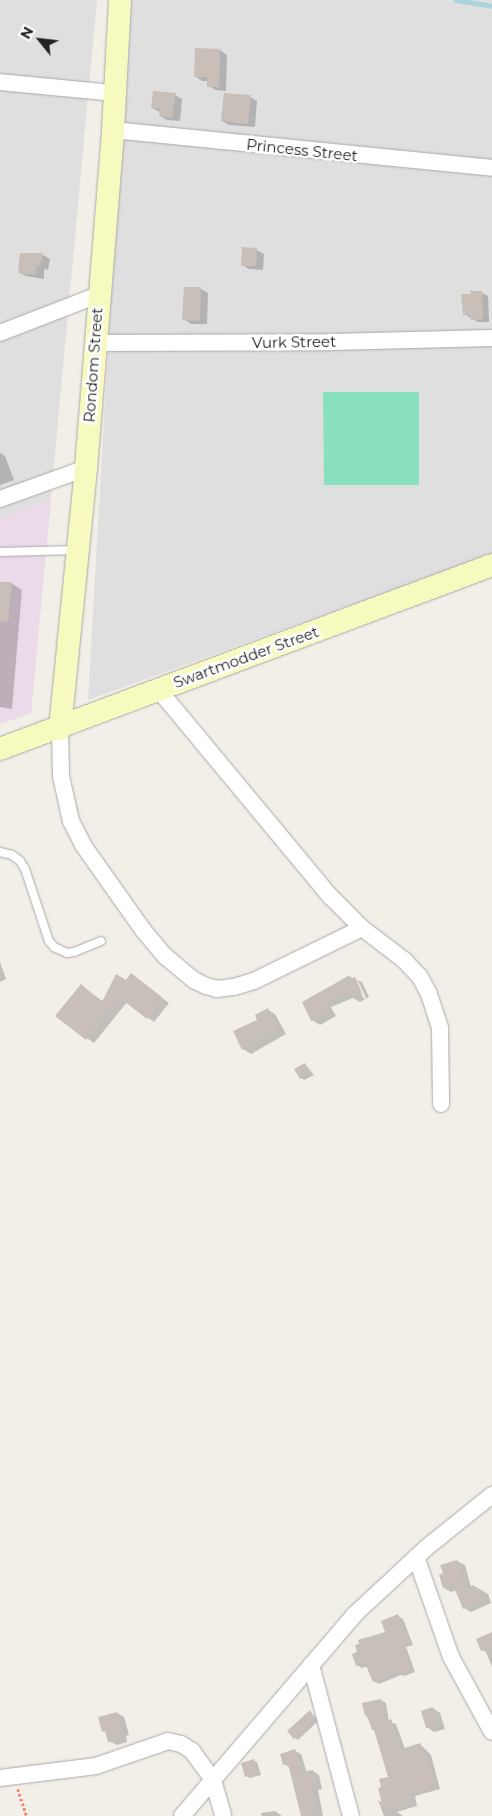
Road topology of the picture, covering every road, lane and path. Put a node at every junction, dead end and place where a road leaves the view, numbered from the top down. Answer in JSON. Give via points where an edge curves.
{"nodes":[{"id":1,"x":120,"y":0,"type":"edge"},
{"id":2,"x":0,"y":82,"type":"edge"},
{"id":3,"x":115,"y":93,"type":"junction"},
{"id":4,"x":113,"y":130,"type":"junction"},
{"id":5,"x":492,"y":168,"type":"edge"},
{"id":6,"x":98,"y":295,"type":"junction"},
{"id":7,"x":0,"y":333,"type":"edge"},
{"id":8,"x":492,"y":338,"type":"edge"},
{"id":9,"x":96,"y":343,"type":"junction"},
{"id":10,"x":86,"y":468,"type":"junction"},
{"id":11,"x":0,"y":499,"type":"edge"},
{"id":12,"x":78,"y":550,"type":"junction"},
{"id":13,"x":0,"y":552,"type":"edge"},
{"id":14,"x":492,"y":565,"type":"edge"},
{"id":15,"x":66,"y":675,"type":"junction"},
{"id":16,"x":158,"y":689,"type":"junction"},
{"id":17,"x":96,"y":714,"type":"junction"},
{"id":18,"x":60,"y":729,"type":"junction"},
{"id":19,"x":0,"y":749,"type":"edge"},
{"id":20,"x":0,"y":852,"type":"edge"},
{"id":21,"x":362,"y":928,"type":"junction"},
{"id":22,"x":101,"y":941,"type":"dead end"},
{"id":23,"x":441,"y":1104,"type":"dead end"},
{"id":24,"x":492,"y":1495,"type":"edge"},
{"id":25,"x":416,"y":1557,"type":"junction"},
{"id":26,"x":311,"y":1665,"type":"junction"},
{"id":27,"x":492,"y":1732,"type":"edge"},
{"id":28,"x":7,"y":1777,"type":"edge"},
{"id":29,"x":213,"y":1780,"type":"junction"},
{"id":30,"x":27,"y":1816,"type":"edge"},
{"id":31,"x":182,"y":1816,"type":"edge"},
{"id":32,"x":223,"y":1816,"type":"edge"},
{"id":33,"x":351,"y":1816,"type":"edge"}],
"edges":[{"from":1,"to":3,"type":"street","name":"Rondom Street"},
{"from":2,"to":3,"type":"street"},
{"from":3,"to":4,"type":"street","name":"Rondom Street"},
{"from":4,"to":5,"type":"street","name":"Princess Street"},
{"from":4,"to":6,"type":"street","name":"Rondom Street"},
{"from":6,"to":7,"type":"street"},
{"from":6,"to":9,"type":"street","name":"Rondom Street"},
{"from":8,"to":9,"type":"street","name":"Vurk Street"},
{"from":9,"to":10,"type":"street","name":"Rondom Street"},
{"from":10,"to":11,"type":"street"},
{"from":10,"to":12,"type":"street","name":"Rondom Street"},
{"from":12,"to":13,"type":"lane"},
{"from":12,"to":15,"type":"street","name":"Rondom Street"},
{"from":14,"to":16,"type":"street","name":"Swartmodder Street"},
{"from":15,"to":17,"type":"street","via":[[76,693]]},
{"from":15,"to":18,"type":"street","name":"Rondom Street"},
{"from":16,"to":17,"type":"street","name":"Swartmodder Street"},
{"from":16,"to":21,"type":"street","via":[[330,896]]},
{"from":17,"to":18,"type":"street","name":"Swartmodder Street"},
{"from":18,"to":19,"type":"street","name":"Swartmodder Street"},
{"from":18,"to":21,"type":"street","via":[[61,776],[72,821],[83,845],[164,956],[194,980],[217,989],[254,981]]},
{"from":20,"to":22,"type":"lane","via":[[20,861],[25,869],[49,941],[54,947],[67,953]]},
{"from":21,"to":23,"type":"street","via":[[404,960],[420,977],[429,994],[440,1028]]},
{"from":24,"to":25,"type":"street"},
{"from":25,"to":26,"type":"street","via":[[354,1615]]},
{"from":25,"to":27,"type":"street","via":[[451,1657]]},
{"from":26,"to":29,"type":"street"},
{"from":26,"to":33,"type":"street"},
{"from":28,"to":29,"type":"street","via":[[96,1766],[168,1741],[192,1751]]},
{"from":28,"to":30,"type":"path"},
{"from":29,"to":31,"type":"street"},
{"from":29,"to":32,"type":"street"}]}
